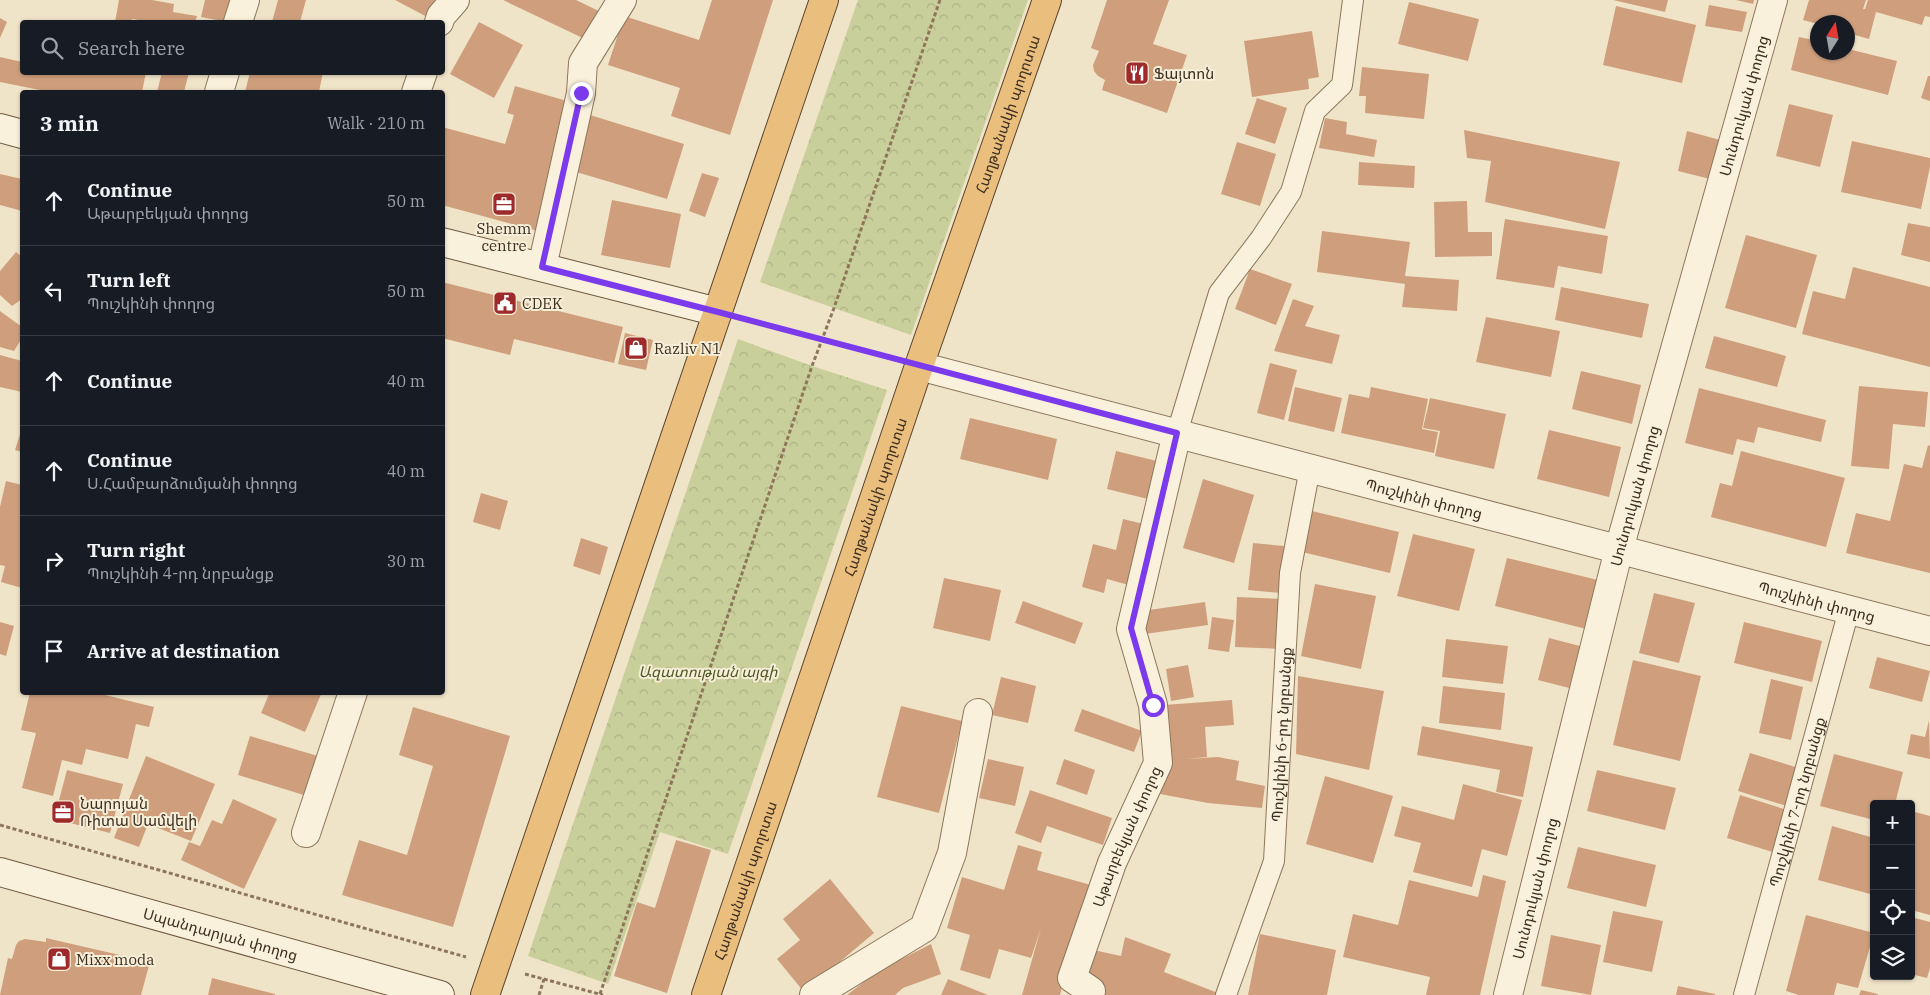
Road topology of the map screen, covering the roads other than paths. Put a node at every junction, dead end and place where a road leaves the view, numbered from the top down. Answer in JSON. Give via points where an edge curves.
{"nodes":[{"id":1,"x":245,"y":0,"type":"edge"},
{"id":2,"x":455,"y":0,"type":"edge"},
{"id":3,"x":622,"y":0,"type":"edge"},
{"id":4,"x":824,"y":0,"type":"edge"},
{"id":5,"x":1047,"y":0,"type":"edge"},
{"id":6,"x":1353,"y":0,"type":"edge"},
{"id":7,"x":1773,"y":0,"type":"edge"},
{"id":8,"x":239,"y":20,"type":"edge"},
{"id":9,"x":440,"y":20,"type":"edge"},
{"id":10,"x":224,"y":75,"type":"edge"},
{"id":11,"x":422,"y":75,"type":"edge"},
{"id":12,"x":220,"y":90,"type":"edge"},
{"id":13,"x":417,"y":90,"type":"edge"},
{"id":14,"x":0,"y":128,"type":"edge"},
{"id":15,"x":20,"y":133,"type":"edge"},
{"id":16,"x":445,"y":243,"type":"edge"},
{"id":17,"x":542,"y":267,"type":"junction"},
{"id":18,"x":718,"y":312,"type":"junction"},
{"id":19,"x":919,"y":366,"type":"junction"},
{"id":20,"x":1177,"y":433,"type":"junction"},
{"id":21,"x":1310,"y":468,"type":"junction"},
{"id":22,"x":1618,"y":549,"type":"junction"},
{"id":23,"x":1848,"y":610,"type":"junction"},
{"id":24,"x":1930,"y":631,"type":"edge"},
{"id":25,"x":352,"y":695,"type":"edge"},
{"id":26,"x":978,"y":713,"type":"dead end"},
{"id":27,"x":306,"y":832,"type":"dead end"},
{"id":28,"x":0,"y":872,"type":"edge"},
{"id":29,"x":712,"y":994,"type":"edge"},
{"id":30,"x":440,"y":995,"type":"edge"},
{"id":31,"x":485,"y":995,"type":"edge"},
{"id":32,"x":814,"y":995,"type":"edge"},
{"id":33,"x":1090,"y":995,"type":"edge"},
{"id":34,"x":1226,"y":995,"type":"edge"},
{"id":35,"x":1508,"y":995,"type":"edge"},
{"id":36,"x":1744,"y":995,"type":"edge"}],
"edges":[{"from":1,"to":8,"type":"street"},
{"from":2,"to":9,"type":"street"},
{"from":3,"to":17,"type":"street","via":[[584,63],[581,93]]},
{"from":4,"to":18,"type":"highway"},
{"from":5,"to":19,"type":"highway","name":"Հաղթանակի պողոտա"},
{"from":6,"to":20,"type":"lane","via":[[1342,85],[1315,111],[1291,192],[1219,293]]},
{"from":7,"to":22,"type":"street","name":"Սունդուկյան փողոց"},
{"from":10,"to":12,"type":"street"},
{"from":11,"to":13,"type":"street"},
{"from":14,"to":15,"type":"street"},
{"from":16,"to":17,"type":"street"},
{"from":17,"to":18,"type":"street"},
{"from":18,"to":31,"type":"highway"},
{"from":19,"to":20,"type":"street","name":"Պուշկինի փողոց"},
{"from":19,"to":29,"type":"highway","name":"Հաղթանակի պողոտա"},
{"from":20,"to":21,"type":"street","name":"Պուշկինի փողոց"},
{"from":20,"to":33,"type":"street","name":"Աթարբեկյան փողոց","via":[[1131,628],[1153,705],[1158,763],[1112,864],[1072,978],[1091,991]]},
{"from":21,"to":22,"type":"street","name":"Պուշկինի փողոց"},
{"from":21,"to":34,"type":"lane","name":"Պուշկինի 6-րդ նրբանցք","via":[[1290,572],[1274,861]]},
{"from":22,"to":23,"type":"street","name":"Պուշկինի փողոց"},
{"from":22,"to":35,"type":"street","name":"Սունդուկյան փողոց"},
{"from":23,"to":24,"type":"street","name":"Պուշկինի փողոց"},
{"from":23,"to":36,"type":"lane","name":"Պուշկինի 7-րդ նրբանցք"},
{"from":25,"to":27,"type":"street"},
{"from":26,"to":32,"type":"street","via":[[952,853],[924,928]]},
{"from":28,"to":30,"type":"street","name":"Սպանդարյան փողոց"}]}
